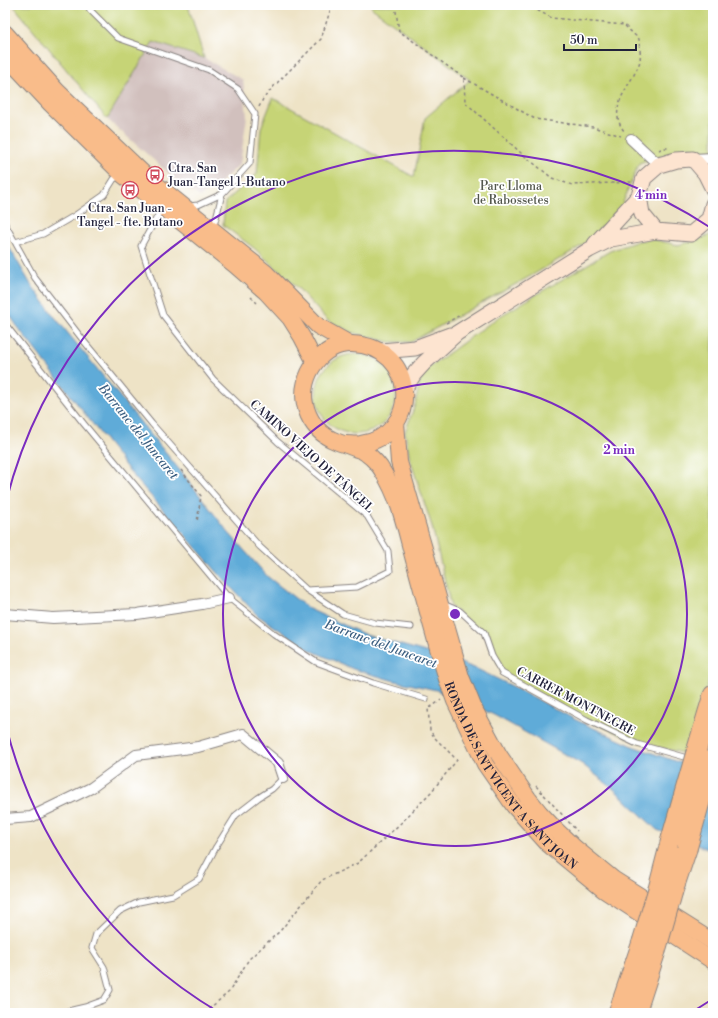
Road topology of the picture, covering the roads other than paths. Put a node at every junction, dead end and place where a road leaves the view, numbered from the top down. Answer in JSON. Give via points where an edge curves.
{"nodes":[{"id":1,"x":87,"y":5,"type":"edge"},
{"id":2,"x":5,"y":33,"type":"edge"},
{"id":3,"x":5,"y":55,"type":"edge"},
{"id":4,"x":631,"y":139,"type":"road end"},
{"id":5,"x":693,"y":158,"type":"junction"},
{"id":6,"x":713,"y":158,"type":"edge"},
{"id":7,"x":654,"y":160,"type":"junction"},
{"id":8,"x":123,"y":175,"type":"junction"},
{"id":9,"x":713,"y":189,"type":"edge"},
{"id":10,"x":634,"y":192,"type":"junction"},
{"id":11,"x":222,"y":194,"type":"junction"},
{"id":12,"x":713,"y":204,"type":"edge"},
{"id":13,"x":183,"y":207,"type":"junction"},
{"id":14,"x":162,"y":208,"type":"junction"},
{"id":15,"x":711,"y":219,"type":"edge"},
{"id":16,"x":5,"y":224,"type":"edge"},
{"id":17,"x":213,"y":231,"type":"junction"},
{"id":18,"x":656,"y":231,"type":"junction"},
{"id":19,"x":15,"y":242,"type":"junction"},
{"id":20,"x":589,"y":250,"type":"junction"},
{"id":21,"x":5,"y":324,"type":"edge"},
{"id":22,"x":452,"y":328,"type":"junction"},
{"id":23,"x":350,"y":344,"type":"junction"},
{"id":24,"x":381,"y":351,"type":"junction"},
{"id":25,"x":315,"y":362,"type":"junction"},
{"id":26,"x":405,"y":388,"type":"junction"},
{"id":27,"x":396,"y":422,"type":"junction"},
{"id":28,"x":346,"y":444,"type":"junction"},
{"id":29,"x":307,"y":590,"type":"junction"},
{"id":30,"x":229,"y":598,"type":"junction"},
{"id":31,"x":440,"y":602,"type":"junction"},
{"id":32,"x":5,"y":614,"type":"edge"},
{"id":33,"x":411,"y":627,"type":"dead end"},
{"id":34,"x":443,"y":640,"type":"junction"},
{"id":35,"x":713,"y":695,"type":"edge"},
{"id":36,"x":426,"y":699,"type":"dead end"},
{"id":37,"x":707,"y":760,"type":"edge"},
{"id":38,"x":283,"y":778,"type":"joint"},
{"id":39,"x":5,"y":819,"type":"edge"},
{"id":40,"x":666,"y":890,"type":"junction"},
{"id":41,"x":713,"y":942,"type":"edge"},
{"id":42,"x":649,"y":946,"type":"junction"},
{"id":43,"x":713,"y":961,"type":"edge"},
{"id":44,"x":68,"y":1013,"type":"edge"},
{"id":45,"x":618,"y":1013,"type":"edge"},
{"id":46,"x":636,"y":1013,"type":"edge"}],
"edges":[{"from":1,"to":11,"type":"lane","via":[[118,38],[209,70],[238,89],[255,114],[250,163]]},
{"from":2,"to":13,"type":"main road","name":"RONDA DE SANT VICENT A SANT JOAN","via":[[84,118]]},
{"from":3,"to":8,"type":"main road"},
{"from":4,"to":7,"type":"street"},
{"from":5,"to":6,"type":"street"},
{"from":5,"to":7,"type":"main road"},
{"from":5,"to":9,"type":"main road"},
{"from":7,"to":10,"type":"main road"},
{"from":8,"to":14,"type":"main road"},
{"from":8,"to":19,"type":"lane","via":[[114,179],[104,195],[74,216],[43,234]]},
{"from":10,"to":18,"type":"main road","via":[[642,214]]},
{"from":10,"to":20,"type":"main road"},
{"from":11,"to":13,"type":"lane"},
{"from":11,"to":17,"type":"lane"},
{"from":12,"to":15,"type":"main road"},
{"from":13,"to":17,"type":"main road","name":"RONDA DE SANT VICENT A SANT JOAN"},
{"from":14,"to":25,"type":"main road","via":[[266,292],[290,318]]},
{"from":14,"to":29,"type":"lane","name":"CAMINO VIEJO DE TÁNGEL","via":[[141,246],[162,315],[214,379],[256,421],[367,516],[388,551],[390,571],[357,587]]},
{"from":15,"to":18,"type":"main road","via":[[691,234]]},
{"from":16,"to":19,"type":"lane"},
{"from":17,"to":23,"type":"main road","name":"RONDA DE SANT VICENT A SANT JOAN","via":[[266,274],[318,326]]},
{"from":18,"to":20,"type":"main road","via":[[611,239]]},
{"from":19,"to":29,"type":"lane","via":[[35,278],[174,449],[260,547]]},
{"from":20,"to":22,"type":"main road"},
{"from":21,"to":30,"type":"lane","via":[[84,424]]},
{"from":22,"to":24,"type":"main road","via":[[415,348]]},
{"from":22,"to":26,"type":"main road"},
{"from":23,"to":24,"type":"main road","name":"RONDA DE SANT VICENT A SANT JOAN","via":[[366,345]]},
{"from":23,"to":25,"type":"main road","name":"RONDA DE SANT VICENT A SANT JOAN","via":[[337,346]]},
{"from":24,"to":26,"type":"main road","name":"RONDA DE SANT VICENT A SANT JOAN","via":[[392,361]]},
{"from":25,"to":28,"type":"main road","name":"RONDA DE SANT VICENT A SANT JOAN","via":[[307,375],[304,389],[305,404],[310,418],[319,430],[331,439]]},
{"from":26,"to":27,"type":"main road","name":"RONDA DE SANT VICENT A SANT JOAN","via":[[402,412]]},
{"from":27,"to":28,"type":"main road","name":"RONDA DE SANT VICENT A SANT JOAN","via":[[386,433],[374,440]]},
{"from":27,"to":31,"type":"main road","name":"RONDA DE SANT VICENT A SANT JOAN","via":[[399,462]]},
{"from":28,"to":34,"type":"main road","name":"RONDA DE SANT VICENT A SANT JOAN","via":[[367,454],[383,471],[391,487]]},
{"from":29,"to":33,"type":"lane","via":[[343,614],[375,623]]},
{"from":30,"to":32,"type":"street","via":[[137,614],[54,618]]},
{"from":30,"to":36,"type":"lane","via":[[274,634],[316,662]]},
{"from":31,"to":34,"type":"main road","name":"RONDA DE SANT VICENT A SANT JOAN"},
{"from":31,"to":37,"type":"lane","name":"CARRER MONTNEGRE","via":[[460,611],[484,633],[492,656],[502,673],[587,720],[637,744]]},
{"from":34,"to":41,"type":"main road","name":"RONDA DE SANT VICENT A SANT JOAN","via":[[488,736],[515,780],[540,813],[575,848],[613,879]]},
{"from":34,"to":43,"type":"main road","name":"RONDA DE SANT VICENT A SANT JOAN","via":[[449,699],[485,764],[514,806],[548,844],[604,890]]},
{"from":35,"to":37,"type":"highway"},
{"from":37,"to":40,"type":"highway","bridge":true,"via":[[687,849]]},
{"from":37,"to":40,"type":"highway","bridge":true,"via":[[671,839]]},
{"from":38,"to":39,"type":"street","via":[[278,763],[243,734],[198,747],[136,755],[91,788],[31,817]]},
{"from":38,"to":44,"type":"lane","via":[[236,815],[199,879],[173,895],[139,902],[120,911],[96,934],[92,948],[104,967],[110,990],[104,1000]]},
{"from":40,"to":42,"type":"highway","bridge":true},
{"from":42,"to":45,"type":"highway"},
{"from":42,"to":46,"type":"highway"}]}
